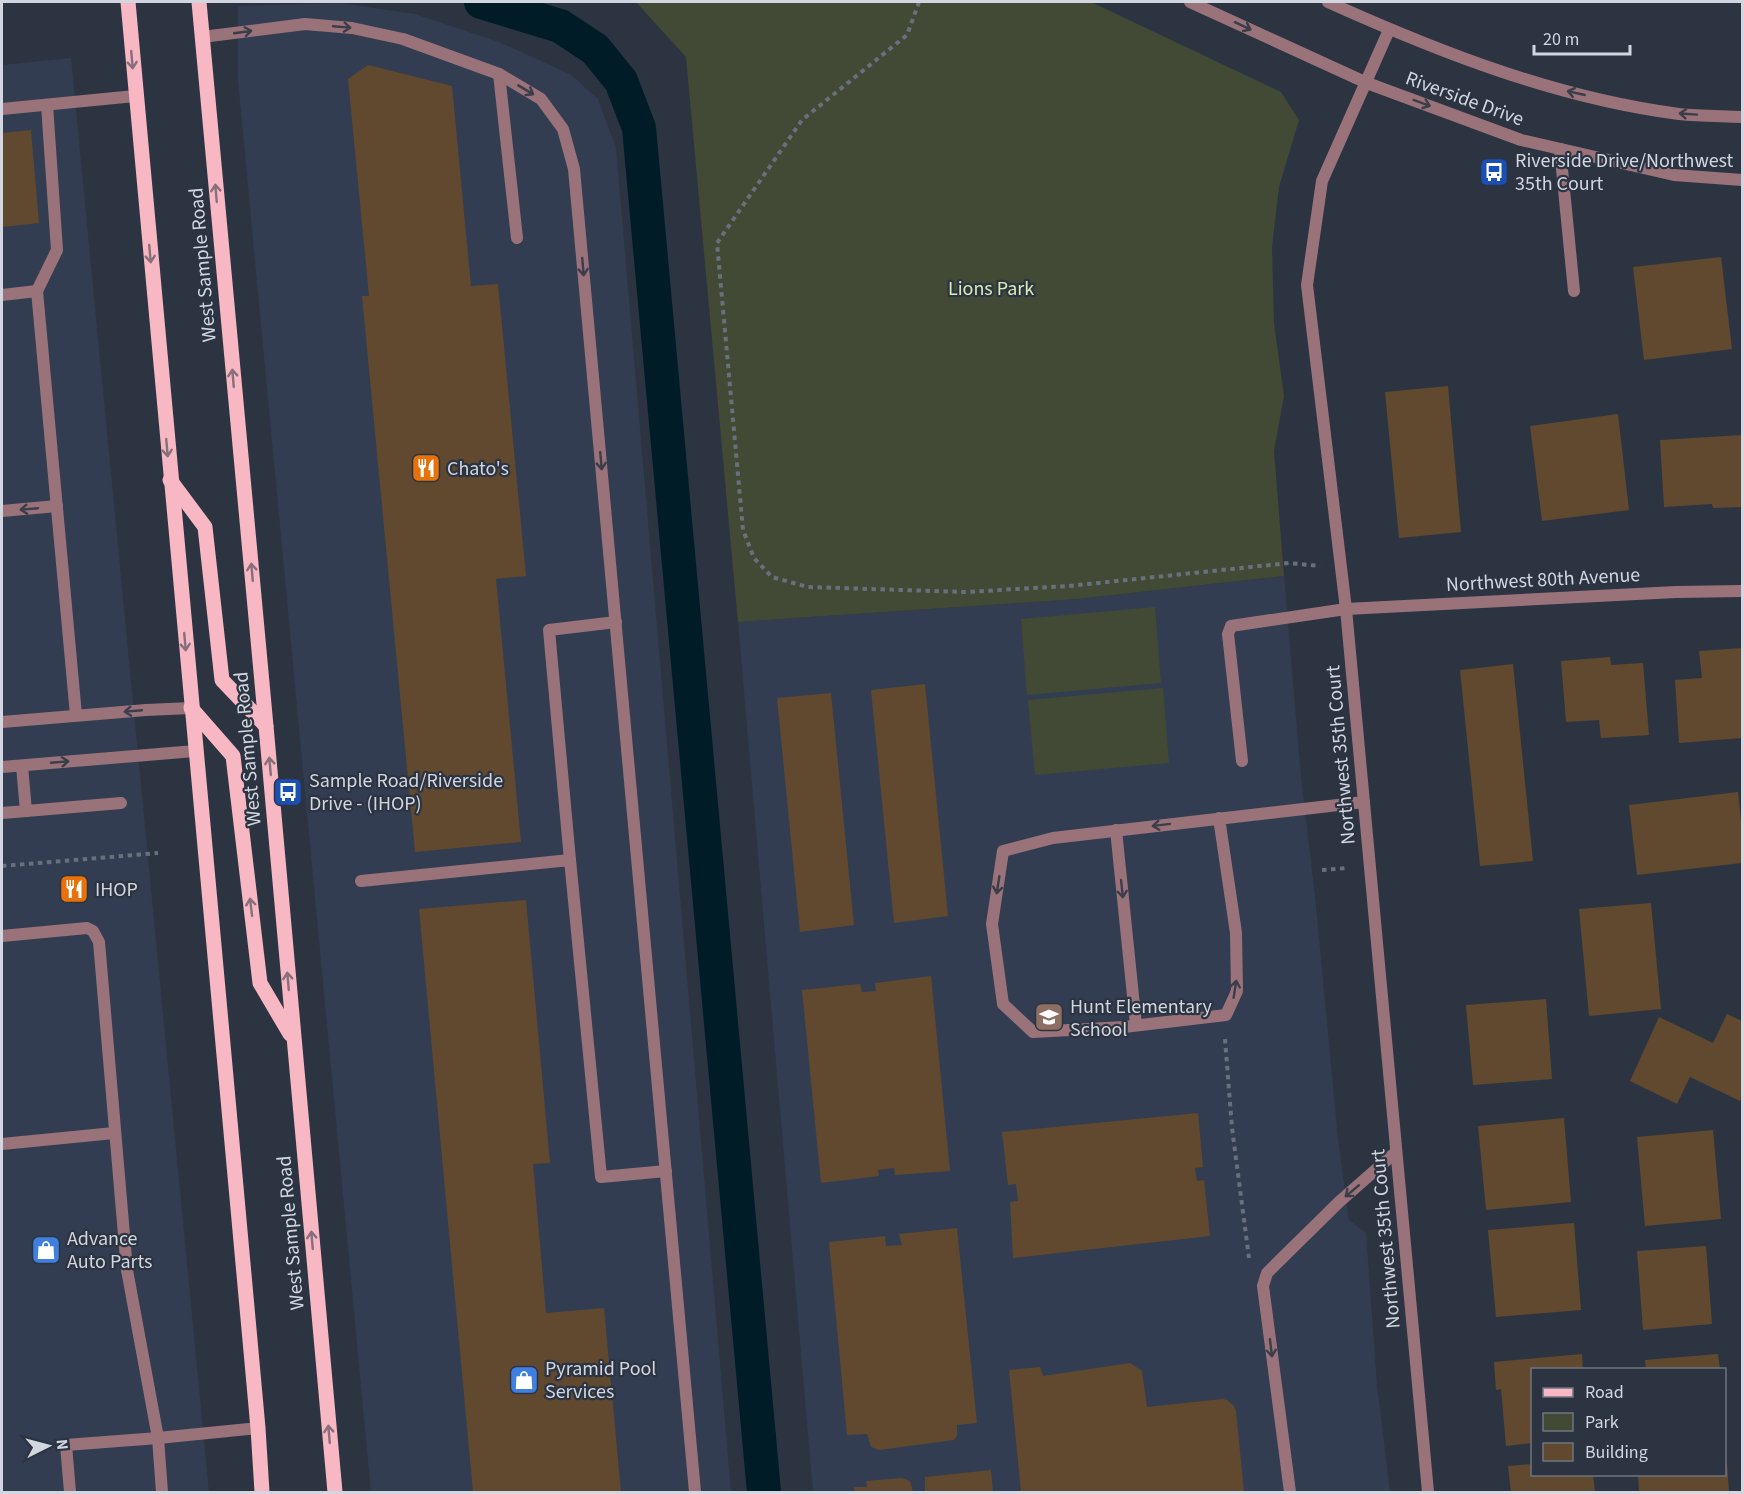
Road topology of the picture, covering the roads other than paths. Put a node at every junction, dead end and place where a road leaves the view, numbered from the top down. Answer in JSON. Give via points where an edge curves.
{"nodes":[{"id":1,"x":128,"y":2,"type":"edge"},
{"id":2,"x":199,"y":2,"type":"edge"},
{"id":3,"x":1190,"y":2,"type":"edge"},
{"id":4,"x":1328,"y":2,"type":"edge"},
{"id":5,"x":1389,"y":30,"type":"junction"},
{"id":6,"x":202,"y":37,"type":"junction"},
{"id":7,"x":499,"y":74,"type":"junction"},
{"id":8,"x":1367,"y":83,"type":"junction"},
{"id":9,"x":135,"y":96,"type":"junction"},
{"id":10,"x":47,"y":105,"type":"junction"},
{"id":11,"x":2,"y":109,"type":"edge"},
{"id":12,"x":1743,"y":117,"type":"edge"},
{"id":13,"x":1560,"y":149,"type":"junction"},
{"id":14,"x":1743,"y":180,"type":"edge"},
{"id":15,"x":516,"y":238,"type":"dead end"},
{"id":16,"x":36,"y":291,"type":"junction"},
{"id":17,"x":1574,"y":291,"type":"dead end"},
{"id":18,"x":2,"y":295,"type":"edge"},
{"id":19,"x":170,"y":480,"type":"junction"},
{"id":20,"x":57,"y":506,"type":"junction"},
{"id":21,"x":2,"y":512,"type":"edge"},
{"id":22,"x":1743,"y":591,"type":"edge"},
{"id":23,"x":1346,"y":609,"type":"junction"},
{"id":24,"x":615,"y":622,"type":"junction"},
{"id":25,"x":191,"y":708,"type":"junction"},
{"id":26,"x":76,"y":715,"type":"junction"},
{"id":27,"x":2,"y":722,"type":"edge"},
{"id":28,"x":266,"y":726,"type":"junction"},
{"id":29,"x":195,"y":751,"type":"junction"},
{"id":30,"x":1242,"y":761,"type":"dead end"},
{"id":31,"x":22,"y":766,"type":"junction"},
{"id":32,"x":2,"y":768,"type":"edge"},
{"id":33,"x":1364,"y":802,"type":"junction"},
{"id":34,"x":121,"y":803,"type":"dead end"},
{"id":35,"x":26,"y":811,"type":"junction"},
{"id":36,"x":2,"y":813,"type":"edge"},
{"id":37,"x":1219,"y":818,"type":"junction"},
{"id":38,"x":1116,"y":830,"type":"junction"},
{"id":39,"x":570,"y":860,"type":"junction"},
{"id":40,"x":361,"y":881,"type":"dead end"},
{"id":41,"x":2,"y":936,"type":"edge"},
{"id":42,"x":1136,"y":1025,"type":"junction"},
{"id":43,"x":294,"y":1039,"type":"junction"},
{"id":44,"x":114,"y":1133,"type":"junction"},
{"id":45,"x":2,"y":1144,"type":"edge"},
{"id":46,"x":1396,"y":1152,"type":"junction"},
{"id":47,"x":666,"y":1171,"type":"junction"},
{"id":48,"x":258,"y":1428,"type":"junction"},
{"id":49,"x":158,"y":1438,"type":"junction"},
{"id":50,"x":70,"y":1492,"type":"edge"},
{"id":51,"x":162,"y":1492,"type":"edge"},
{"id":52,"x":262,"y":1492,"type":"edge"},
{"id":53,"x":334,"y":1492,"type":"edge"},
{"id":54,"x":695,"y":1492,"type":"edge"},
{"id":55,"x":1290,"y":1492,"type":"edge"},
{"id":56,"x":1428,"y":1492,"type":"edge"}],
"edges":[{"from":1,"to":9,"type":"main road","one_way":true},
{"from":2,"to":6,"type":"main road","name":"West Sample Road"},
{"from":3,"to":8,"type":"street","name":"Riverside Drive","one_way":true},
{"from":4,"to":5,"type":"street","name":"Riverside Drive"},
{"from":5,"to":8,"type":"street","name":"Northwest 35th Court"},
{"from":12,"to":5,"type":"street","name":"Riverside Drive","one_way":true,"via":[[1680,114],[1537,84]]},
{"from":6,"to":7,"type":"street","one_way":true,"via":[[305,24],[352,28],[403,39]]},
{"from":28,"to":6,"type":"main road","name":"West Sample Road","one_way":true},
{"from":7,"to":15,"type":"street"},
{"from":7,"to":24,"type":"street","one_way":true,"via":[[541,99],[563,129],[574,170]]},
{"from":8,"to":13,"type":"street","name":"Riverside Drive","one_way":true,"via":[[1521,140]]},
{"from":8,"to":23,"type":"street","name":"Northwest 35th Court","via":[[1322,182],[1307,285]]},
{"from":9,"to":10,"type":"street"},
{"from":9,"to":19,"type":"main road","one_way":true},
{"from":10,"to":11,"type":"street"},
{"from":10,"to":16,"type":"street","via":[[57,250]]},
{"from":13,"to":14,"type":"street","name":"Riverside Drive","via":[[1674,176]]},
{"from":13,"to":17,"type":"street"},
{"from":16,"to":18,"type":"street"},
{"from":16,"to":20,"type":"street"},
{"from":19,"to":25,"type":"main road","one_way":true},
{"from":19,"to":28,"type":"main road","via":[[205,527],[222,680]]},
{"from":20,"to":21,"type":"street","one_way":true},
{"from":20,"to":26,"type":"street"},
{"from":22,"to":23,"type":"street","name":"Northwest 80th Avenue"},
{"from":23,"to":30,"type":"street","name":"Northwest 80th Avenue","via":[[1231,626],[1227,634]]},
{"from":23,"to":33,"type":"street","name":"Northwest 35th Court"},
{"from":24,"to":39,"type":"street","via":[[549,630]]},
{"from":24,"to":47,"type":"street"},
{"from":25,"to":26,"type":"street","one_way":true},
{"from":25,"to":29,"type":"main road"},
{"from":43,"to":25,"type":"main road","one_way":true,"via":[[260,983],[233,756]]},
{"from":26,"to":27,"type":"street"},
{"from":43,"to":28,"type":"main road","name":"West Sample Road","one_way":true},
{"from":31,"to":29,"type":"street","one_way":true},
{"from":29,"to":48,"type":"main road"},
{"from":31,"to":32,"type":"street"},
{"from":31,"to":35,"type":"street"},
{"from":33,"to":37,"type":"street"},
{"from":33,"to":46,"type":"street","name":"Northwest 35th Court"},
{"from":34,"to":35,"type":"street"},
{"from":35,"to":36,"type":"street"},
{"from":37,"to":38,"type":"street","one_way":true},
{"from":42,"to":37,"type":"street","one_way":true,"via":[[1226,1015],[1237,992],[1236,933]]},
{"from":38,"to":42,"type":"street","one_way":true},
{"from":38,"to":42,"type":"street","one_way":true,"via":[[1053,838],[1003,851],[992,924],[1003,1004],[1033,1032]]},
{"from":39,"to":40,"type":"street"},
{"from":39,"to":47,"type":"street","via":[[601,1177]]},
{"from":41,"to":44,"type":"street","via":[[87,928],[97,935]]},
{"from":53,"to":43,"type":"main road","name":"West Sample Road","one_way":true},
{"from":44,"to":45,"type":"street"},
{"from":44,"to":49,"type":"street","via":[[127,1270]]},
{"from":46,"to":55,"type":"street","one_way":true,"via":[[1267,1273],[1263,1286]]},
{"from":46,"to":56,"type":"street","name":"Northwest 35th Court"},
{"from":47,"to":54,"type":"street"},
{"from":48,"to":49,"type":"street"},
{"from":48,"to":52,"type":"main road"},
{"from":49,"to":50,"type":"street","via":[[66,1445]]},
{"from":49,"to":51,"type":"street"}]}
